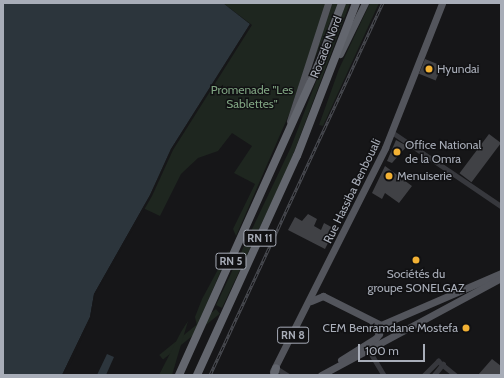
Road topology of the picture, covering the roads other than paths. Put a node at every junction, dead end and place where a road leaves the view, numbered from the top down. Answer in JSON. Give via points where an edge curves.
{"nodes":[{"id":1,"x":328,"y":3,"type":"edge"},
{"id":2,"x":342,"y":3,"type":"edge"},
{"id":3,"x":356,"y":3,"type":"edge"},
{"id":4,"x":365,"y":3,"type":"edge"},
{"id":5,"x":438,"y":3,"type":"edge"},
{"id":6,"x":442,"y":3,"type":"edge"},
{"id":7,"x":445,"y":3,"type":"edge"},
{"id":8,"x":437,"y":18,"type":"junction"},
{"id":9,"x":320,"y":100,"type":"junction"},
{"id":10,"x":392,"y":132,"type":"junction"},
{"id":11,"x":282,"y":146,"type":"junction"},
{"id":12,"x":501,"y":206,"type":"edge"},
{"id":13,"x":501,"y":273,"type":"edge"},
{"id":14,"x":501,"y":278,"type":"edge"},
{"id":15,"x":310,"y":302,"type":"junction"},
{"id":16,"x":373,"y":323,"type":"junction"},
{"id":17,"x":369,"y":350,"type":"junction"},
{"id":18,"x":336,"y":364,"type":"junction"},
{"id":19,"x":443,"y":364,"type":"junction"},
{"id":20,"x":275,"y":371,"type":"edge"},
{"id":21,"x":179,"y":375,"type":"edge"},
{"id":22,"x":197,"y":375,"type":"edge"},
{"id":23,"x":270,"y":375,"type":"edge"},
{"id":24,"x":286,"y":375,"type":"edge"},
{"id":25,"x":321,"y":375,"type":"edge"},
{"id":26,"x":332,"y":375,"type":"edge"},
{"id":27,"x":384,"y":375,"type":"edge"},
{"id":28,"x":424,"y":375,"type":"edge"},
{"id":29,"x":434,"y":375,"type":"edge"},
{"id":30,"x":455,"y":375,"type":"edge"}],
"edges":[{"from":1,"to":11,"type":"main road"},
{"from":2,"to":11,"type":"highway","name":"Rocade Nord"},
{"from":3,"to":9,"type":"highway","name":"Rocade Nord","number":"RN 11"},
{"from":4,"to":9,"type":"highway"},
{"from":5,"to":8,"type":"main road"},
{"from":6,"to":8,"type":"main road","number":"RN 8"},
{"from":7,"to":8,"type":"main road"},
{"from":8,"to":10,"type":"main road","name":"Rue Hassiba Benbouali","number":"RN 8"},
{"from":9,"to":22,"type":"highway","number":"RN 11"},
{"from":10,"to":12,"type":"street"},
{"from":10,"to":15,"type":"main road","name":"Rue Hassiba Benbouali","number":"RN 8"},
{"from":11,"to":21,"type":"highway","number":"RN 5"},
{"from":13,"to":16,"type":"main road","via":[[386,324]]},
{"from":14,"to":17,"type":"main road"},
{"from":15,"to":16,"type":"main road","via":[[323,296]]},
{"from":15,"to":20,"type":"main road","name":"Rue Hassiba Benbouali","number":"RN 8"},
{"from":16,"to":18,"type":"main road","via":[[379,334],[376,338]]},
{"from":17,"to":18,"type":"main road"},
{"from":17,"to":27,"type":"street"},
{"from":18,"to":25,"type":"main road"},
{"from":18,"to":26,"type":"street"},
{"from":19,"to":28,"type":"street","via":[[436,361]]},
{"from":19,"to":29,"type":"street"},
{"from":19,"to":30,"type":"street"},
{"from":20,"to":23,"type":"main road","number":"RN 8"},
{"from":20,"to":24,"type":"street"}]}
